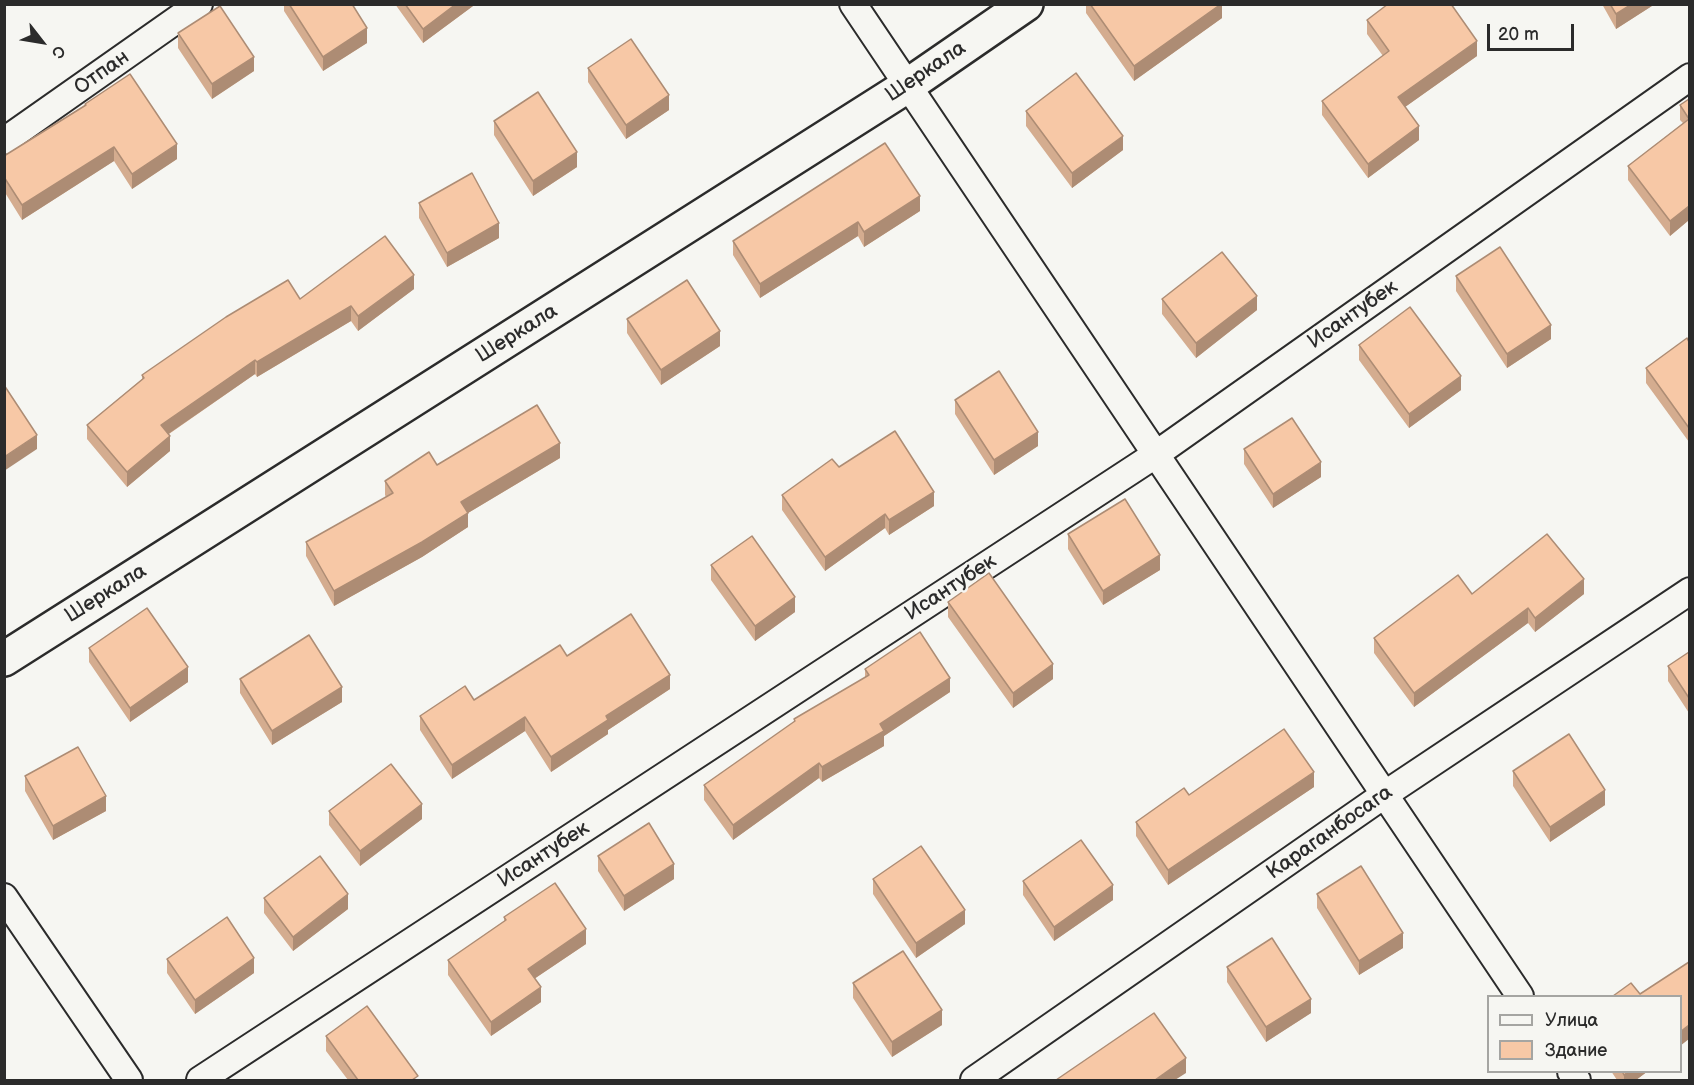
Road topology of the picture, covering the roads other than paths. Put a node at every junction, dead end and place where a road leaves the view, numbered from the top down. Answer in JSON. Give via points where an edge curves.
{"nodes":[{"id":1,"x":199,"y":4,"type":"edge"},
{"id":2,"x":853,"y":4,"type":"edge"},
{"id":3,"x":1026,"y":4,"type":"edge"},
{"id":4,"x":1689,"y":77,"type":"edge"},
{"id":5,"x":907,"y":86,"type":"junction"},
{"id":6,"x":4,"y":141,"type":"edge"},
{"id":7,"x":1155,"y":454,"type":"junction"},
{"id":8,"x":1689,"y":591,"type":"edge"},
{"id":9,"x":4,"y":659,"type":"edge"},
{"id":10,"x":1384,"y":795,"type":"junction"},
{"id":11,"x":4,"y":897,"type":"edge"},
{"id":12,"x":1519,"y":995,"type":"edge"},
{"id":13,"x":129,"y":1080,"type":"edge"},
{"id":14,"x":200,"y":1080,"type":"edge"},
{"id":15,"x":974,"y":1080,"type":"edge"}],
"edges":[{"from":1,"to":6,"type":"street","name":"Отпан"},
{"from":2,"to":5,"type":"street"},
{"from":3,"to":5,"type":"street","name":"Шеркала"},
{"from":4,"to":7,"type":"street","name":"Исантубек"},
{"from":5,"to":7,"type":"street"},
{"from":5,"to":9,"type":"street","name":"Шеркала"},
{"from":7,"to":10,"type":"street"},
{"from":7,"to":14,"type":"street","name":"Исантубек"},
{"from":8,"to":10,"type":"street","name":"Караганбосага"},
{"from":10,"to":12,"type":"street"},
{"from":10,"to":15,"type":"street","name":"Караганбосага"},
{"from":11,"to":13,"type":"street"}]}
